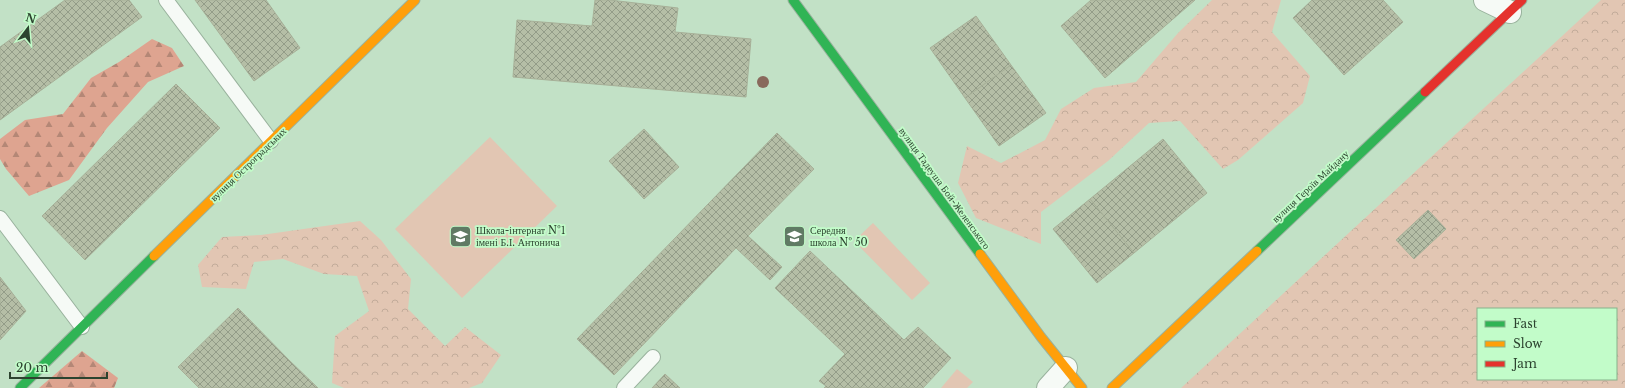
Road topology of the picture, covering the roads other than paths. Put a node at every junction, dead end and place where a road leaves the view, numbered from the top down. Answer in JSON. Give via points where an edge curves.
{"nodes":[{"id":1,"x":166,"y":0,"type":"edge"},
{"id":2,"x":415,"y":0,"type":"edge"},
{"id":3,"x":793,"y":0,"type":"edge"},
{"id":4,"x":1485,"y":0,"type":"edge"},
{"id":5,"x":1516,"y":6,"type":"edge"},
{"id":6,"x":271,"y":141,"type":"junction"},
{"id":7,"x":0,"y":218,"type":"edge"},
{"id":8,"x":82,"y":327,"type":"junction"},
{"id":9,"x":653,"y":357,"type":"dead end"},
{"id":10,"x":1066,"y":368,"type":"junction"},
{"id":11,"x":20,"y":388,"type":"edge"},
{"id":12,"x":624,"y":388,"type":"edge"},
{"id":13,"x":1048,"y":388,"type":"edge"},
{"id":14,"x":1082,"y":388,"type":"edge"},
{"id":15,"x":1112,"y":388,"type":"edge"}],
"edges":[{"from":1,"to":6,"type":"lane"},
{"from":2,"to":6,"type":"street","name":"вулиця Остроградських"},
{"from":3,"to":10,"type":"street","name":"вулиця Тадеуша Бой-Желенського"},
{"from":4,"to":5,"type":"street"},
{"from":5,"to":15,"type":"street","name":"вулиця Героїв Майдану"},
{"from":6,"to":8,"type":"street","name":"вулиця Остроградських"},
{"from":7,"to":8,"type":"lane"},
{"from":8,"to":11,"type":"street","name":"вулиця Остроградських"},
{"from":9,"to":12,"type":"lane"},
{"from":10,"to":13,"type":"street"},
{"from":10,"to":14,"type":"street","name":"вулиця Тадеуша Бой-Желенського"}]}
